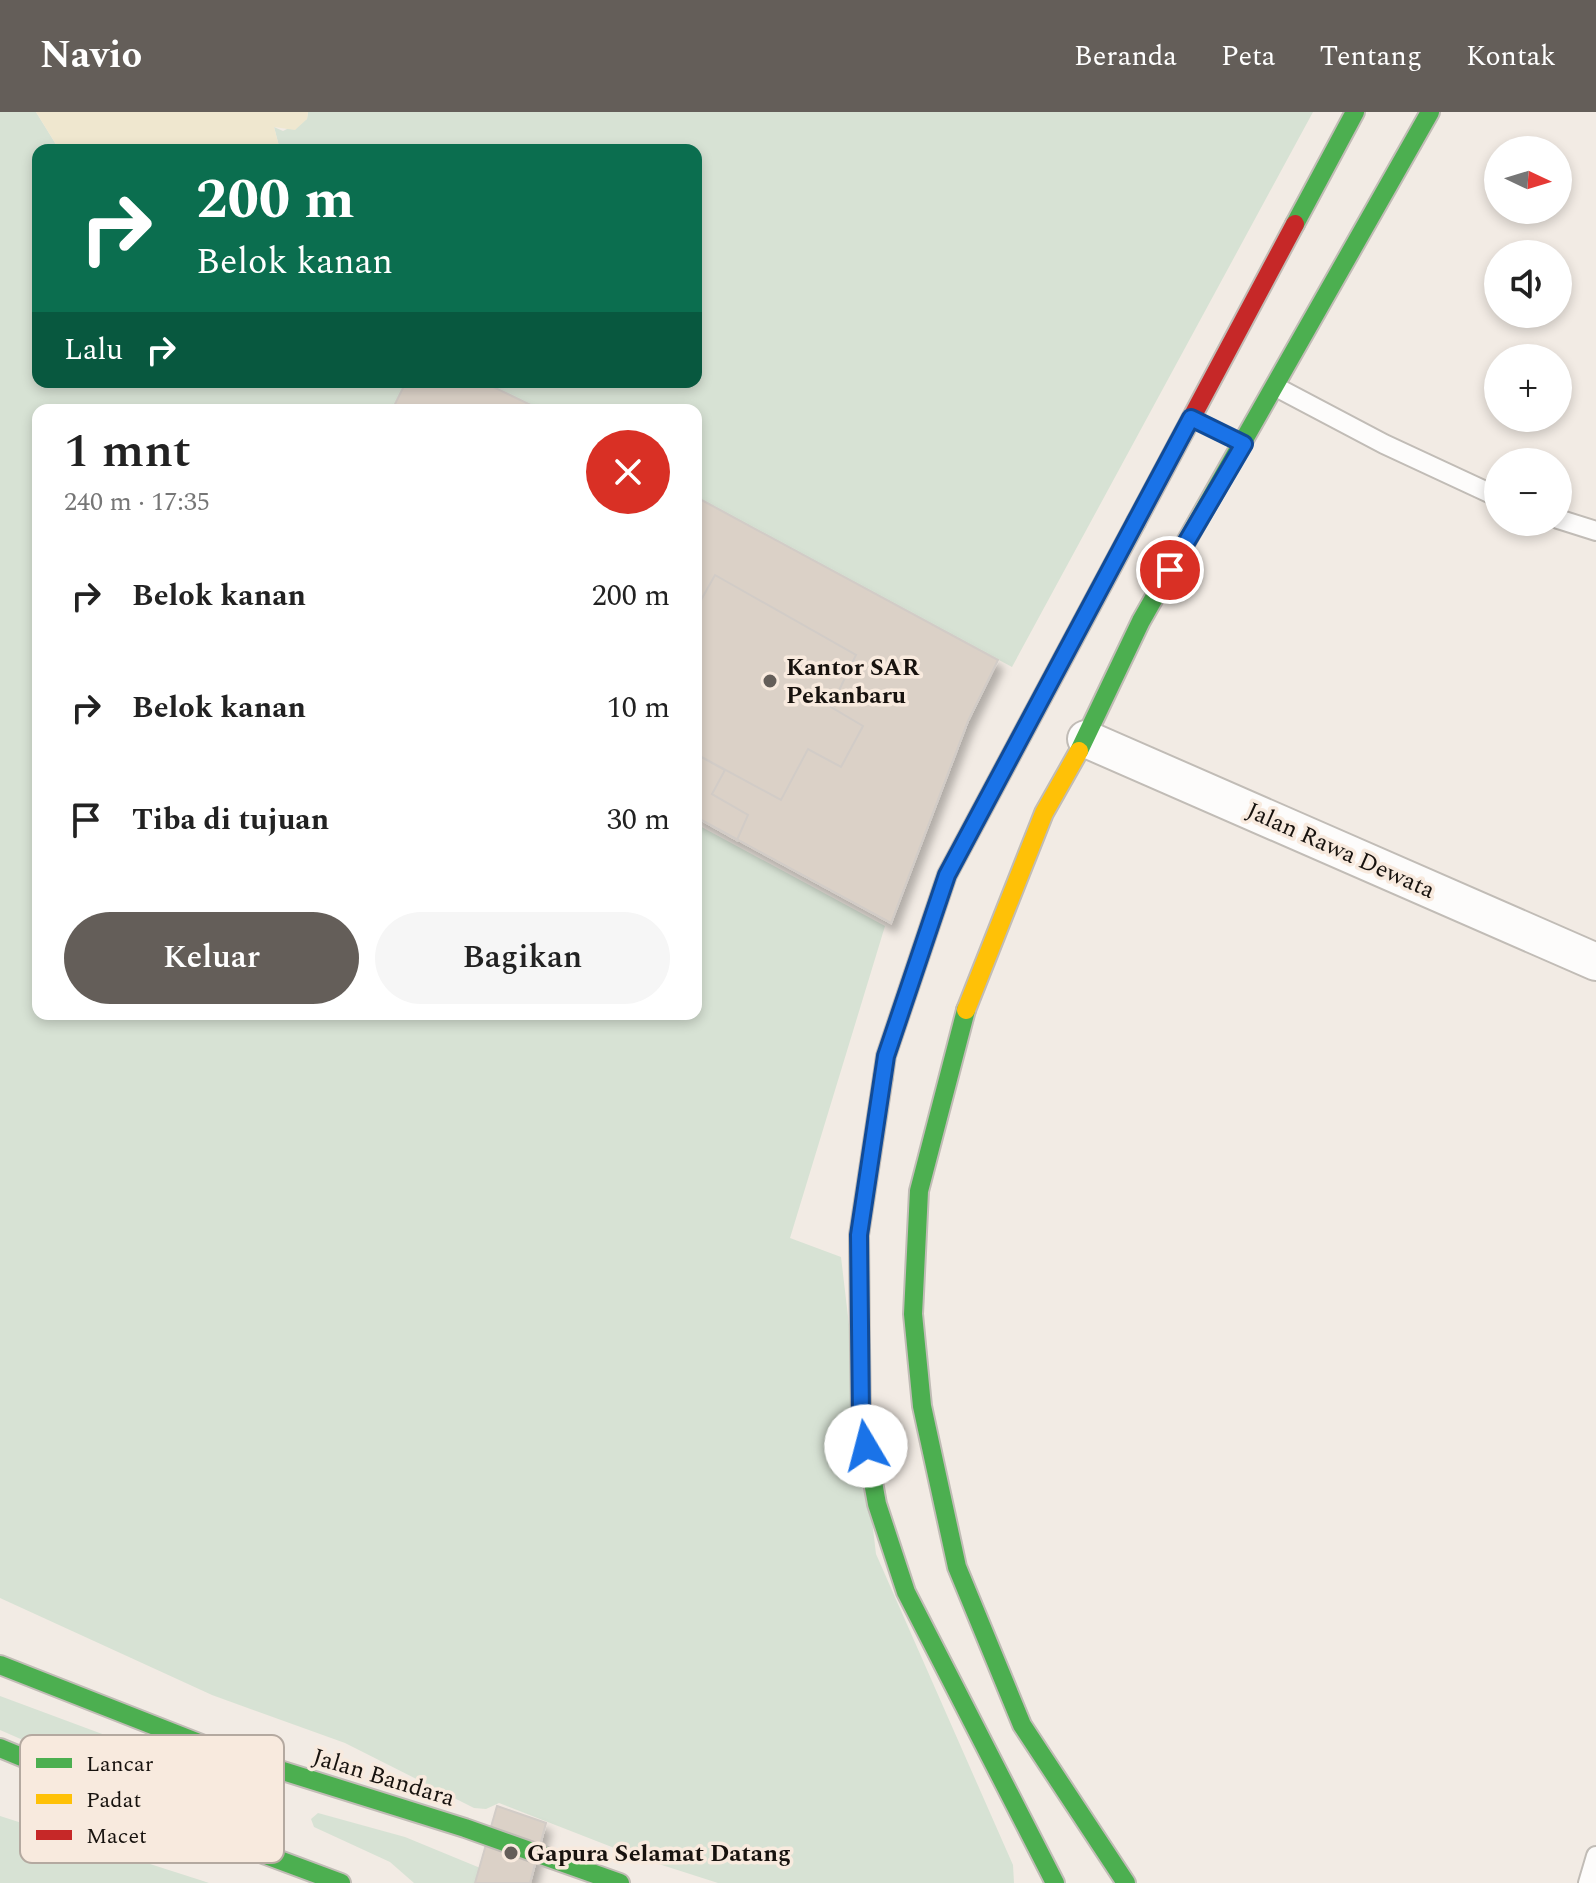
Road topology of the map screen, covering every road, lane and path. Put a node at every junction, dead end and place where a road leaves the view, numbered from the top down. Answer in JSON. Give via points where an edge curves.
{"nodes":[{"id":1,"x":1355,"y":112,"type":"edge"},
{"id":2,"x":1430,"y":112,"type":"edge"},
{"id":3,"x":1276,"y":387,"type":"junction"},
{"id":4,"x":1484,"y":490,"type":"edge"},
{"id":5,"x":1572,"y":523,"type":"edge"},
{"id":6,"x":1596,"y":531,"type":"edge"},
{"id":7,"x":1086,"y":739,"type":"junction"},
{"id":8,"x":1596,"y":962,"type":"edge"},
{"id":9,"x":0,"y":1665,"type":"edge"},
{"id":10,"x":178,"y":1735,"type":"edge"},
{"id":11,"x":0,"y":1748,"type":"edge"},
{"id":12,"x":20,"y":1756,"type":"edge"},
{"id":13,"x":284,"y":1771,"type":"edge"},
{"id":14,"x":1596,"y":1856,"type":"edge"},
{"id":15,"x":284,"y":1862,"type":"edge"},
{"id":16,"x":341,"y":1883,"type":"edge"},
{"id":17,"x":620,"y":1883,"type":"edge"},
{"id":18,"x":1055,"y":1883,"type":"edge"},
{"id":19,"x":1126,"y":1883,"type":"edge"},
{"id":20,"x":1588,"y":1883,"type":"edge"}],
"edges":[{"from":1,"to":18,"type":"street","via":[[1197,422],[947,875],[886,1056],[859,1235],[861,1416],[877,1504],[906,1592]]},
{"from":2,"to":3,"type":"street"},
{"from":3,"to":4,"type":"lane"},
{"from":3,"to":7,"type":"street","via":[[1237,441],[1141,621]]},
{"from":5,"to":6,"type":"lane"},
{"from":7,"to":8,"type":"street","name":"Jalan Rawa Dewata"},
{"from":7,"to":19,"type":"street","via":[[1044,813],[962,1019],[919,1191],[913,1314],[922,1406],[957,1567],[1022,1725]]},
{"from":9,"to":10,"type":"street","name":"Jalan Bandara"},
{"from":11,"to":12,"type":"street"},
{"from":13,"to":17,"type":"street","name":"Jalan Bandara"},
{"from":14,"to":20,"type":"lane"},
{"from":15,"to":16,"type":"street"}]}
